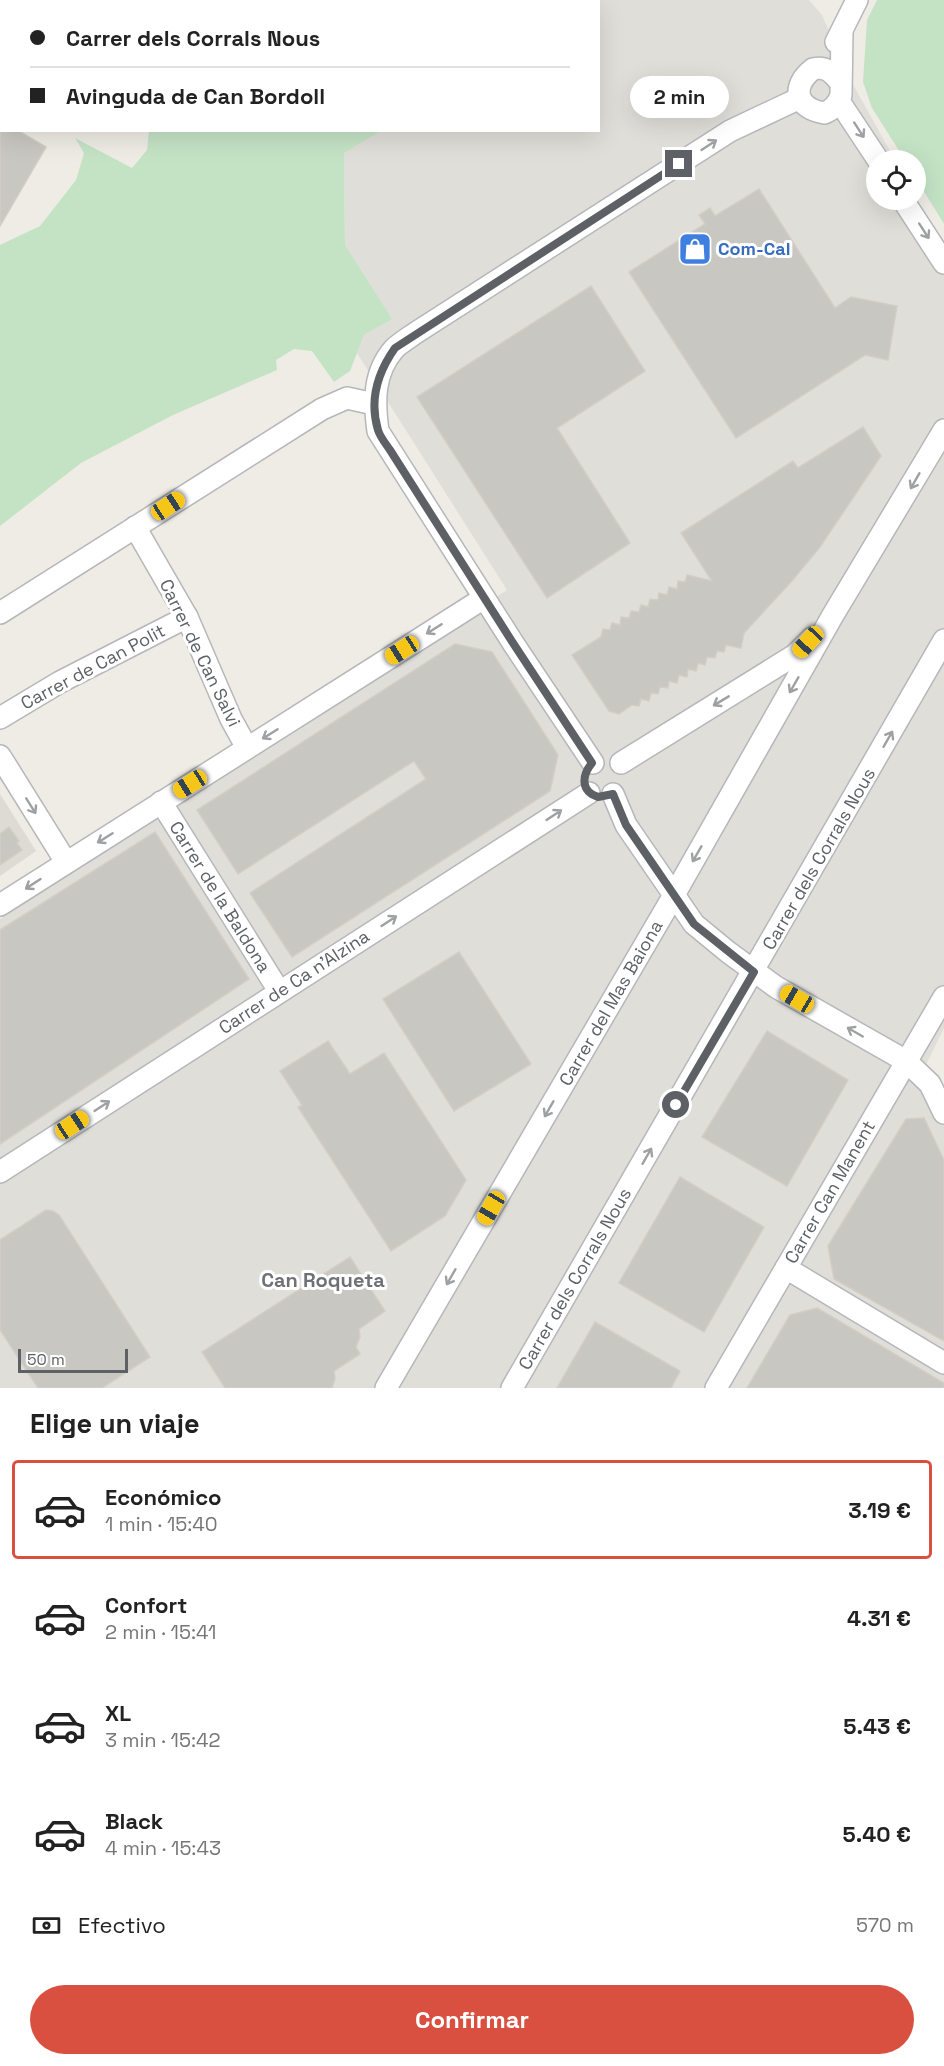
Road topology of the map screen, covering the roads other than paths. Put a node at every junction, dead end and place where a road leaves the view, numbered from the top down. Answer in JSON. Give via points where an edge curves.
{"nodes":[{"id":1,"x":857,"y":0,"type":"edge"},
{"id":2,"x":842,"y":31,"type":"junction"},
{"id":3,"x":821,"y":67,"type":"junction"},
{"id":4,"x":840,"y":91,"type":"junction"},
{"id":5,"x":800,"y":98,"type":"junction"},
{"id":6,"x":872,"y":150,"type":"edge"},
{"id":7,"x":910,"y":210,"type":"edge"},
{"id":8,"x":944,"y":263,"type":"edge"},
{"id":9,"x":374,"y":404,"type":"junction"},
{"id":10,"x":944,"y":430,"type":"edge"},
{"id":11,"x":135,"y":527,"type":"junction"},
{"id":12,"x":484,"y":598,"type":"junction"},
{"id":13,"x":0,"y":613,"type":"edge"},
{"id":14,"x":833,"y":615,"type":"junction"},
{"id":15,"x":187,"y":617,"type":"junction"},
{"id":16,"x":944,"y":640,"type":"edge"},
{"id":17,"x":0,"y":718,"type":"edge"},
{"id":18,"x":247,"y":748,"type":"junction"},
{"id":19,"x":0,"y":756,"type":"edge"},
{"id":20,"x":592,"y":763,"type":"junction"},
{"id":21,"x":621,"y":764,"type":"junction"},
{"id":22,"x":589,"y":793,"type":"junction"},
{"id":23,"x":613,"y":794,"type":"junction"},
{"id":24,"x":161,"y":802,"type":"junction"},
{"id":25,"x":66,"y":862,"type":"junction"},
{"id":26,"x":674,"y":895,"type":"junction"},
{"id":27,"x":0,"y":905,"type":"edge"},
{"id":28,"x":754,"y":972,"type":"junction"},
{"id":29,"x":279,"y":991,"type":"junction"},
{"id":30,"x":944,"y":997,"type":"edge"},
{"id":31,"x":906,"y":1061,"type":"junction"},
{"id":32,"x":944,"y":1113,"type":"edge"},
{"id":33,"x":0,"y":1172,"type":"edge"},
{"id":34,"x":786,"y":1268,"type":"junction"},
{"id":35,"x":944,"y":1363,"type":"edge"},
{"id":36,"x":386,"y":1388,"type":"edge"},
{"id":37,"x":512,"y":1388,"type":"edge"},
{"id":38,"x":716,"y":1388,"type":"edge"}],
"edges":[{"from":1,"to":2,"type":"street"},
{"from":2,"to":3,"type":"street"},
{"from":2,"to":4,"type":"street"},
{"from":3,"to":4,"type":"street","via":[[831,72]]},
{"from":3,"to":5,"type":"street","via":[[802,79],[798,88]]},
{"from":4,"to":5,"type":"street","via":[[833,108],[824,113],[810,110]]},
{"from":4,"to":6,"type":"street","one_way":true},
{"from":9,"to":5,"type":"street","one_way":true,"via":[[377,383],[395,348],[730,131]]},
{"from":7,"to":8,"type":"street","one_way":true},
{"from":9,"to":11,"type":"street","via":[[347,398],[322,409]]},
{"from":9,"to":12,"type":"street","via":[[378,431]]},
{"from":10,"to":14,"type":"street","name":"Carrer del Mas Baiona","one_way":true},
{"from":11,"to":13,"type":"street"},
{"from":11,"to":15,"type":"street","name":"Carrer de Can Salvi"},
{"from":12,"to":18,"type":"street","one_way":true},
{"from":12,"to":20,"type":"street"},
{"from":14,"to":21,"type":"street","one_way":true,"via":[[795,655]]},
{"from":14,"to":26,"type":"street","name":"Carrer del Mas Baiona","one_way":true},
{"from":15,"to":17,"type":"street","name":"Carrer de Can Polit","via":[[60,682]]},
{"from":15,"to":18,"type":"street","name":"Carrer de Can Salvi"},
{"from":28,"to":16,"type":"street","name":"Carrer dels Corrals Nous","one_way":true},
{"from":18,"to":24,"type":"street"},
{"from":19,"to":25,"type":"street","one_way":true},
{"from":20,"to":21,"type":"street","via":[[612,758]]},
{"from":20,"to":22,"type":"street","via":[[584,779]]},
{"from":21,"to":23,"type":"street","via":[[625,779]]},
{"from":22,"to":23,"type":"street","via":[[598,797]]},
{"from":29,"to":22,"type":"street","name":"Carrer de Ca n'Alzina","one_way":true},
{"from":23,"to":26,"type":"street","via":[[626,825]]},
{"from":24,"to":25,"type":"street","one_way":true},
{"from":24,"to":29,"type":"street","name":"Carrer de la Baldona"},
{"from":25,"to":27,"type":"street","one_way":true},
{"from":26,"to":28,"type":"street","via":[[694,924]]},
{"from":26,"to":36,"type":"street","name":"Carrer del Mas Baiona","one_way":true},
{"from":31,"to":28,"type":"street","one_way":true},
{"from":37,"to":28,"type":"street","name":"Carrer dels Corrals Nous","one_way":true},
{"from":33,"to":29,"type":"street","name":"Carrer de Ca n'Alzina","one_way":true},
{"from":30,"to":31,"type":"street","name":"Carrer Can Manent"},
{"from":31,"to":32,"type":"street","via":[[930,1084]]},
{"from":31,"to":34,"type":"street","name":"Carrer Can Manent"},
{"from":34,"to":35,"type":"street"},
{"from":34,"to":38,"type":"street","name":"Carrer Can Manent"}]}
